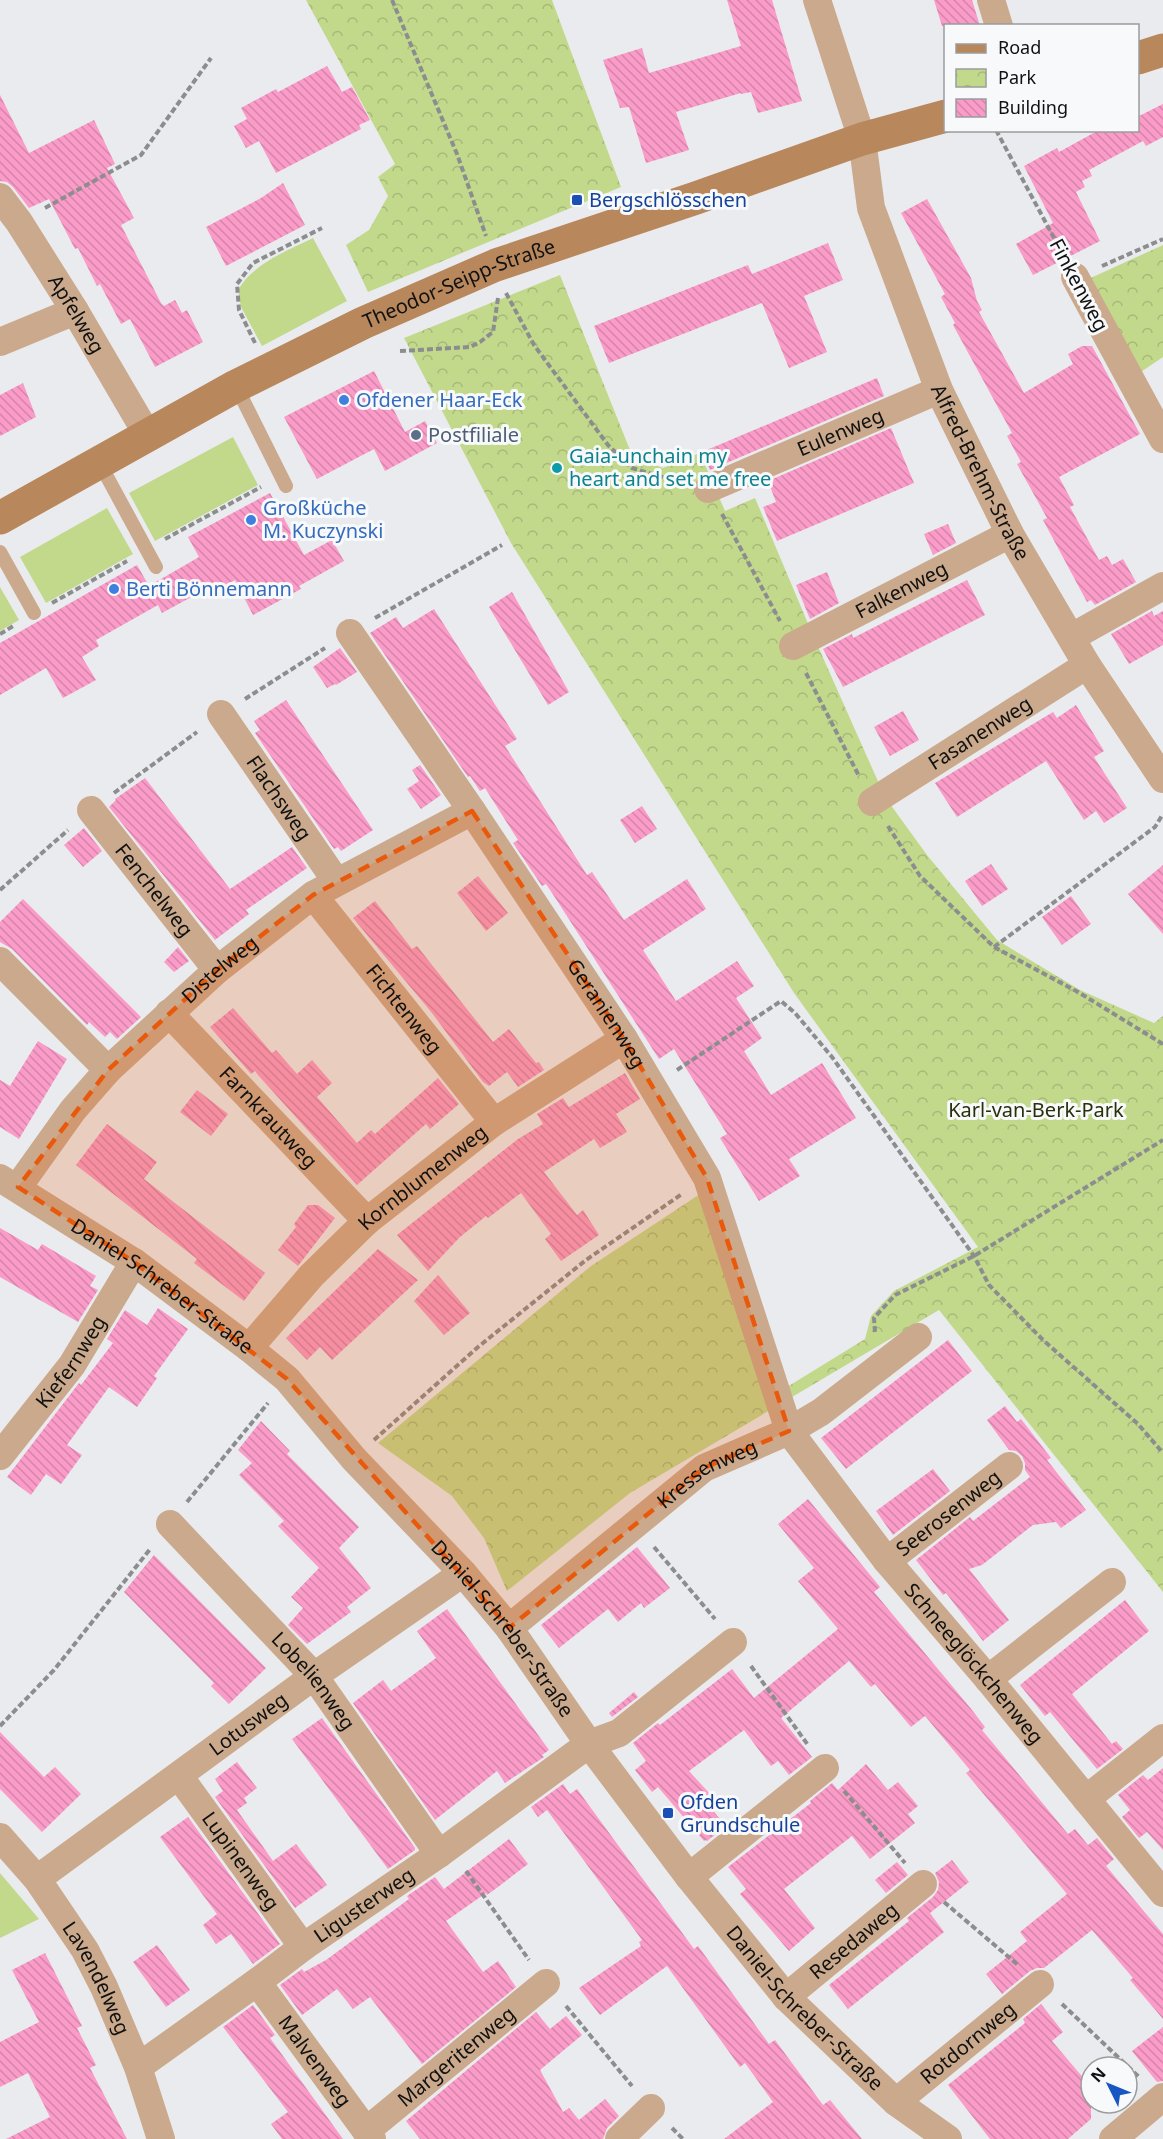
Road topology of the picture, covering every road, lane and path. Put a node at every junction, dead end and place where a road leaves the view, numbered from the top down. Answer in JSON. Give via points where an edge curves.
{"nodes":[{"id":1,"x":392,"y":0,"type":"edge"},
{"id":2,"x":817,"y":0,"type":"edge"},
{"id":3,"x":991,"y":0,"type":"edge"},
{"id":4,"x":998,"y":24,"type":"edge"},
{"id":5,"x":1163,"y":50,"type":"edge"},
{"id":6,"x":1139,"y":56,"type":"edge"},
{"id":7,"x":212,"y":58,"type":"dead end"},
{"id":8,"x":944,"y":116,"type":"edge"},
{"id":9,"x":997,"y":132,"type":"edge"},
{"id":10,"x":862,"y":139,"type":"junction"},
{"id":11,"x":6,"y":208,"type":"edge"},
{"id":12,"x":322,"y":228,"type":"dead end"},
{"id":13,"x":1163,"y":238,"type":"edge"},
{"id":14,"x":498,"y":272,"type":"junction"},
{"id":15,"x":1075,"y":277,"type":"junction"},
{"id":16,"x":75,"y":310,"type":"junction"},
{"id":17,"x":0,"y":342,"type":"edge"},
{"id":18,"x":400,"y":351,"type":"dead end"},
{"id":19,"x":269,"y":370,"type":"junction"},
{"id":20,"x":236,"y":386,"type":"junction"},
{"id":21,"x":939,"y":390,"type":"junction"},
{"id":22,"x":147,"y":434,"type":"junction"},
{"id":23,"x":1163,"y":439,"type":"edge"},
{"id":24,"x":99,"y":462,"type":"junction"},
{"id":25,"x":286,"y":486,"type":"dead end"},
{"id":26,"x":708,"y":489,"type":"junction"},
{"id":27,"x":0,"y":518,"type":"edge"},
{"id":28,"x":1010,"y":534,"type":"junction"},
{"id":29,"x":0,"y":552,"type":"edge"},
{"id":30,"x":156,"y":567,"type":"dead end"},
{"id":31,"x":1163,"y":586,"type":"edge"},
{"id":32,"x":34,"y":613,"type":"dead end"},
{"id":33,"x":350,"y":633,"type":"dead end"},
{"id":34,"x":1072,"y":637,"type":"junction"},
{"id":35,"x":793,"y":646,"type":"junction"},
{"id":36,"x":1087,"y":665,"type":"junction"},
{"id":37,"x":221,"y":714,"type":"dead end"},
{"id":38,"x":1163,"y":779,"type":"edge"},
{"id":39,"x":872,"y":802,"type":"junction"},
{"id":40,"x":91,"y":810,"type":"dead end"},
{"id":41,"x":472,"y":811,"type":"junction"},
{"id":42,"x":1163,"y":814,"type":"edge"},
{"id":43,"x":325,"y":888,"type":"junction"},
{"id":44,"x":994,"y":947,"type":"junction"},
{"id":45,"x":0,"y":961,"type":"edge"},
{"id":46,"x":218,"y":970,"type":"junction"},
{"id":47,"x":169,"y":1013,"type":"junction"},
{"id":48,"x":624,"y":1039,"type":"junction"},
{"id":49,"x":1163,"y":1044,"type":"edge"},
{"id":50,"x":108,"y":1070,"type":"junction"},
{"id":51,"x":652,"y":1087,"type":"junction"},
{"id":52,"x":494,"y":1122,"type":"junction"},
{"id":53,"x":1163,"y":1140,"type":"edge"},
{"id":54,"x":707,"y":1178,"type":"junction"},
{"id":55,"x":9,"y":1182,"type":"edge"},
{"id":56,"x":367,"y":1221,"type":"junction"},
{"id":57,"x":974,"y":1256,"type":"junction"},
{"id":58,"x":134,"y":1262,"type":"junction"},
{"id":59,"x":918,"y":1337,"type":"dead end"},
{"id":60,"x":249,"y":1348,"type":"junction"},
{"id":61,"x":885,"y":1363,"type":"junction"},
{"id":62,"x":287,"y":1379,"type":"junction"},
{"id":63,"x":789,"y":1431,"type":"junction"},
{"id":64,"x":1163,"y":1453,"type":"edge"},
{"id":65,"x":0,"y":1456,"type":"edge"},
{"id":66,"x":354,"y":1459,"type":"junction"},
{"id":67,"x":1009,"y":1466,"type":"dead end"},
{"id":68,"x":635,"y":1523,"type":"junction"},
{"id":69,"x":170,"y":1524,"type":"junction"},
{"id":70,"x":886,"y":1561,"type":"junction"},
{"id":71,"x":463,"y":1573,"type":"junction"},
{"id":72,"x":1112,"y":1582,"type":"dead end"},
{"id":73,"x":508,"y":1628,"type":"junction"},
{"id":74,"x":733,"y":1641,"type":"junction"},
{"id":75,"x":314,"y":1676,"type":"junction"},
{"id":76,"x":988,"y":1679,"type":"junction"},
{"id":77,"x":0,"y":1726,"type":"edge"},
{"id":78,"x":1163,"y":1738,"type":"edge"},
{"id":79,"x":589,"y":1744,"type":"junction"},
{"id":80,"x":825,"y":1768,"type":"junction"},
{"id":81,"x":179,"y":1776,"type":"junction"},
{"id":82,"x":1086,"y":1799,"type":"junction"},
{"id":83,"x":0,"y":1837,"type":"edge"},
{"id":84,"x":439,"y":1854,"type":"junction"},
{"id":85,"x":689,"y":1877,"type":"junction"},
{"id":86,"x":37,"y":1879,"type":"junction"},
{"id":87,"x":923,"y":1884,"type":"junction"},
{"id":88,"x":1163,"y":1893,"type":"edge"},
{"id":89,"x":303,"y":1947,"type":"junction"},
{"id":90,"x":257,"y":1982,"type":"junction"},
{"id":91,"x":546,"y":1983,"type":"dead end"},
{"id":92,"x":1040,"y":1984,"type":"junction"},
{"id":93,"x":786,"y":1997,"type":"junction"},
{"id":94,"x":138,"y":2067,"type":"junction"},
{"id":95,"x":1162,"y":2098,"type":"edge"},
{"id":96,"x":896,"y":2102,"type":"junction"},
{"id":97,"x":651,"y":2108,"type":"dead end"},
{"id":98,"x":369,"y":2135,"type":"edge"},
{"id":99,"x":162,"y":2139,"type":"edge"},
{"id":100,"x":619,"y":2139,"type":"edge"},
{"id":101,"x":948,"y":2139,"type":"edge"},
{"id":102,"x":1113,"y":2139,"type":"edge"}],
"edges":[{"from":1,"to":14,"type":"path","via":[[457,154]]},
{"from":2,"to":10,"type":"street","name":"Alfred-Brehm-Straße"},
{"from":3,"to":4,"type":"street"},
{"from":5,"to":6,"type":"street"},
{"from":7,"to":11,"type":"path","via":[[141,155]]},
{"from":8,"to":10,"type":"street","name":"Theodor-Seipp-Straße"},
{"from":9,"to":15,"type":"path","name":"Finkenweg"},
{"from":10,"to":14,"type":"street","name":"Theodor-Seipp-Straße"},
{"from":10,"to":21,"type":"street","name":"Alfred-Brehm-Straße","via":[[871,208]]},
{"from":11,"to":16,"type":"street","name":"Apfelweg"},
{"from":12,"to":19,"type":"path","via":[[253,263],[237,284],[238,310]]},
{"from":13,"to":15,"type":"path"},
{"from":14,"to":18,"type":"path","via":[[493,332],[470,346]]},
{"from":14,"to":19,"type":"street","name":"Theodor-Seipp-Straße","via":[[363,323]]},
{"from":14,"to":26,"type":"path","via":[[534,345],[608,445],[632,468]]},
{"from":15,"to":23,"type":"street","name":"Finkenweg"},
{"from":16,"to":17,"type":"street"},
{"from":16,"to":22,"type":"street","name":"Apfelweg"},
{"from":19,"to":20,"type":"street","name":"Theodor-Seipp-Straße"},
{"from":20,"to":22,"type":"street","name":"Theodor-Seipp-Straße"},
{"from":20,"to":25,"type":"lane"},
{"from":21,"to":26,"type":"street","name":"Eulenweg"},
{"from":21,"to":28,"type":"street","name":"Alfred-Brehm-Straße"},
{"from":22,"to":24,"type":"street","name":"Theodor-Seipp-Straße"},
{"from":24,"to":27,"type":"street","name":"Theodor-Seipp-Straße"},
{"from":24,"to":30,"type":"lane"},
{"from":26,"to":35,"type":"path"},
{"from":28,"to":34,"type":"street","name":"Alfred-Brehm-Straße"},
{"from":28,"to":35,"type":"street","name":"Falkenweg"},
{"from":29,"to":32,"type":"lane"},
{"from":31,"to":34,"type":"street"},
{"from":33,"to":41,"type":"street","name":"Geranienweg"},
{"from":34,"to":36,"type":"street","name":"Alfred-Brehm-Straße"},
{"from":35,"to":39,"type":"path"},
{"from":36,"to":38,"type":"street","name":"Alfred-Brehm-Straße"},
{"from":36,"to":39,"type":"street","name":"Fasanenweg"},
{"from":37,"to":43,"type":"street","name":"Flachsweg"},
{"from":39,"to":44,"type":"path","via":[[920,876]]},
{"from":40,"to":46,"type":"street","name":"Fenchelweg"},
{"from":41,"to":43,"type":"street","name":"Distelweg"},
{"from":41,"to":48,"type":"street","name":"Geranienweg"},
{"from":42,"to":44,"type":"path","via":[[1155,827]]},
{"from":43,"to":46,"type":"street","name":"Distelweg"},
{"from":43,"to":52,"type":"street","name":"Fichtenweg"},
{"from":44,"to":49,"type":"path"},
{"from":45,"to":50,"type":"street"},
{"from":46,"to":47,"type":"street","name":"Distelweg"},
{"from":47,"to":50,"type":"street","name":"Distelweg"},
{"from":47,"to":56,"type":"street","name":"Farnkrautweg"},
{"from":48,"to":51,"type":"street","name":"Geranienweg"},
{"from":48,"to":52,"type":"street","name":"Kornblumenweg"},
{"from":50,"to":55,"type":"street","name":"Distelweg"},
{"from":51,"to":54,"type":"street","name":"Geranienweg"},
{"from":51,"to":57,"type":"path","via":[[781,1001],[832,1057]]},
{"from":52,"to":56,"type":"street","name":"Kornblumenweg"},
{"from":53,"to":57,"type":"path"},
{"from":54,"to":63,"type":"street","name":"Geranienweg"},
{"from":54,"to":66,"type":"path","via":[[586,1260],[478,1347]]},
{"from":55,"to":58,"type":"street","name":"Daniel-Schreber-Straße"},
{"from":56,"to":60,"type":"street","name":"Kornblumenweg","via":[[311,1276]]},
{"from":57,"to":61,"type":"path","via":[[895,1295],[874,1318],[875,1346]]},
{"from":57,"to":64,"type":"path","via":[[989,1285],[1043,1340],[1138,1424]]},
{"from":58,"to":60,"type":"street","name":"Daniel-Schreber-Straße"},
{"from":58,"to":65,"type":"street","name":"Kiefernweg","via":[[72,1365]]},
{"from":59,"to":61,"type":"street","name":"Kressenweg"},
{"from":60,"to":62,"type":"street","name":"Daniel-Schreber-Straße"},
{"from":61,"to":63,"type":"street","name":"Kressenweg"},
{"from":62,"to":66,"type":"street","name":"Daniel-Schreber-Straße"},
{"from":62,"to":69,"type":"path"},
{"from":63,"to":68,"type":"street","name":"Kressenweg","via":[[704,1468]]},
{"from":63,"to":70,"type":"street","name":"Schneeglöckchenweg"},
{"from":66,"to":71,"type":"street","name":"Daniel-Schreber-Straße"},
{"from":67,"to":70,"type":"street","name":"Seerosenweg"},
{"from":68,"to":73,"type":"street","name":"Kressenweg"},
{"from":68,"to":74,"type":"path"},
{"from":69,"to":75,"type":"street","name":"Lobelienweg"},
{"from":69,"to":77,"type":"path","via":[[54,1670]]},
{"from":70,"to":76,"type":"street","name":"Schneeglöckchenweg"},
{"from":71,"to":73,"type":"street","name":"Daniel-Schreber-Straße"},
{"from":71,"to":75,"type":"street","name":"Lotusweg"},
{"from":72,"to":76,"type":"street"},
{"from":73,"to":79,"type":"street","name":"Daniel-Schreber-Straße"},
{"from":74,"to":79,"type":"street","name":"Ligusterweg","via":[[619,1733]]},
{"from":74,"to":80,"type":"path"},
{"from":75,"to":81,"type":"street","name":"Lotusweg"},
{"from":75,"to":84,"type":"street","name":"Lobelienweg"},
{"from":76,"to":82,"type":"street","name":"Schneeglöckchenweg"},
{"from":78,"to":82,"type":"street"},
{"from":79,"to":84,"type":"street","name":"Ligusterweg"},
{"from":79,"to":85,"type":"street","name":"Daniel-Schreber-Straße"},
{"from":80,"to":85,"type":"street"},
{"from":80,"to":87,"type":"path"},
{"from":81,"to":86,"type":"street","name":"Lotusweg"},
{"from":81,"to":89,"type":"street","name":"Lupinenweg"},
{"from":82,"to":88,"type":"street","name":"Schneeglöckchenweg"},
{"from":83,"to":86,"type":"street","name":"Lavendelweg"},
{"from":84,"to":89,"type":"street","name":"Ligusterweg"},
{"from":85,"to":93,"type":"street","name":"Daniel-Schreber-Straße"},
{"from":86,"to":94,"type":"street","name":"Lavendelweg","via":[[85,1950]]},
{"from":87,"to":92,"type":"path"},
{"from":87,"to":93,"type":"street","name":"Resedaweg"},
{"from":89,"to":90,"type":"street","name":"Ligusterweg"},
{"from":90,"to":94,"type":"street","name":"Ligusterweg"},
{"from":90,"to":98,"type":"street","name":"Malvenweg"},
{"from":91,"to":98,"type":"street","name":"Margeritenweg"},
{"from":92,"to":95,"type":"path"},
{"from":92,"to":96,"type":"street","name":"Rotdornweg"},
{"from":93,"to":96,"type":"street","name":"Daniel-Schreber-Straße"},
{"from":94,"to":99,"type":"street","name":"Lavendelweg"},
{"from":95,"to":102,"type":"street"},
{"from":96,"to":101,"type":"street","name":"Daniel-Schreber-Straße"},
{"from":97,"to":100,"type":"street"}]}
